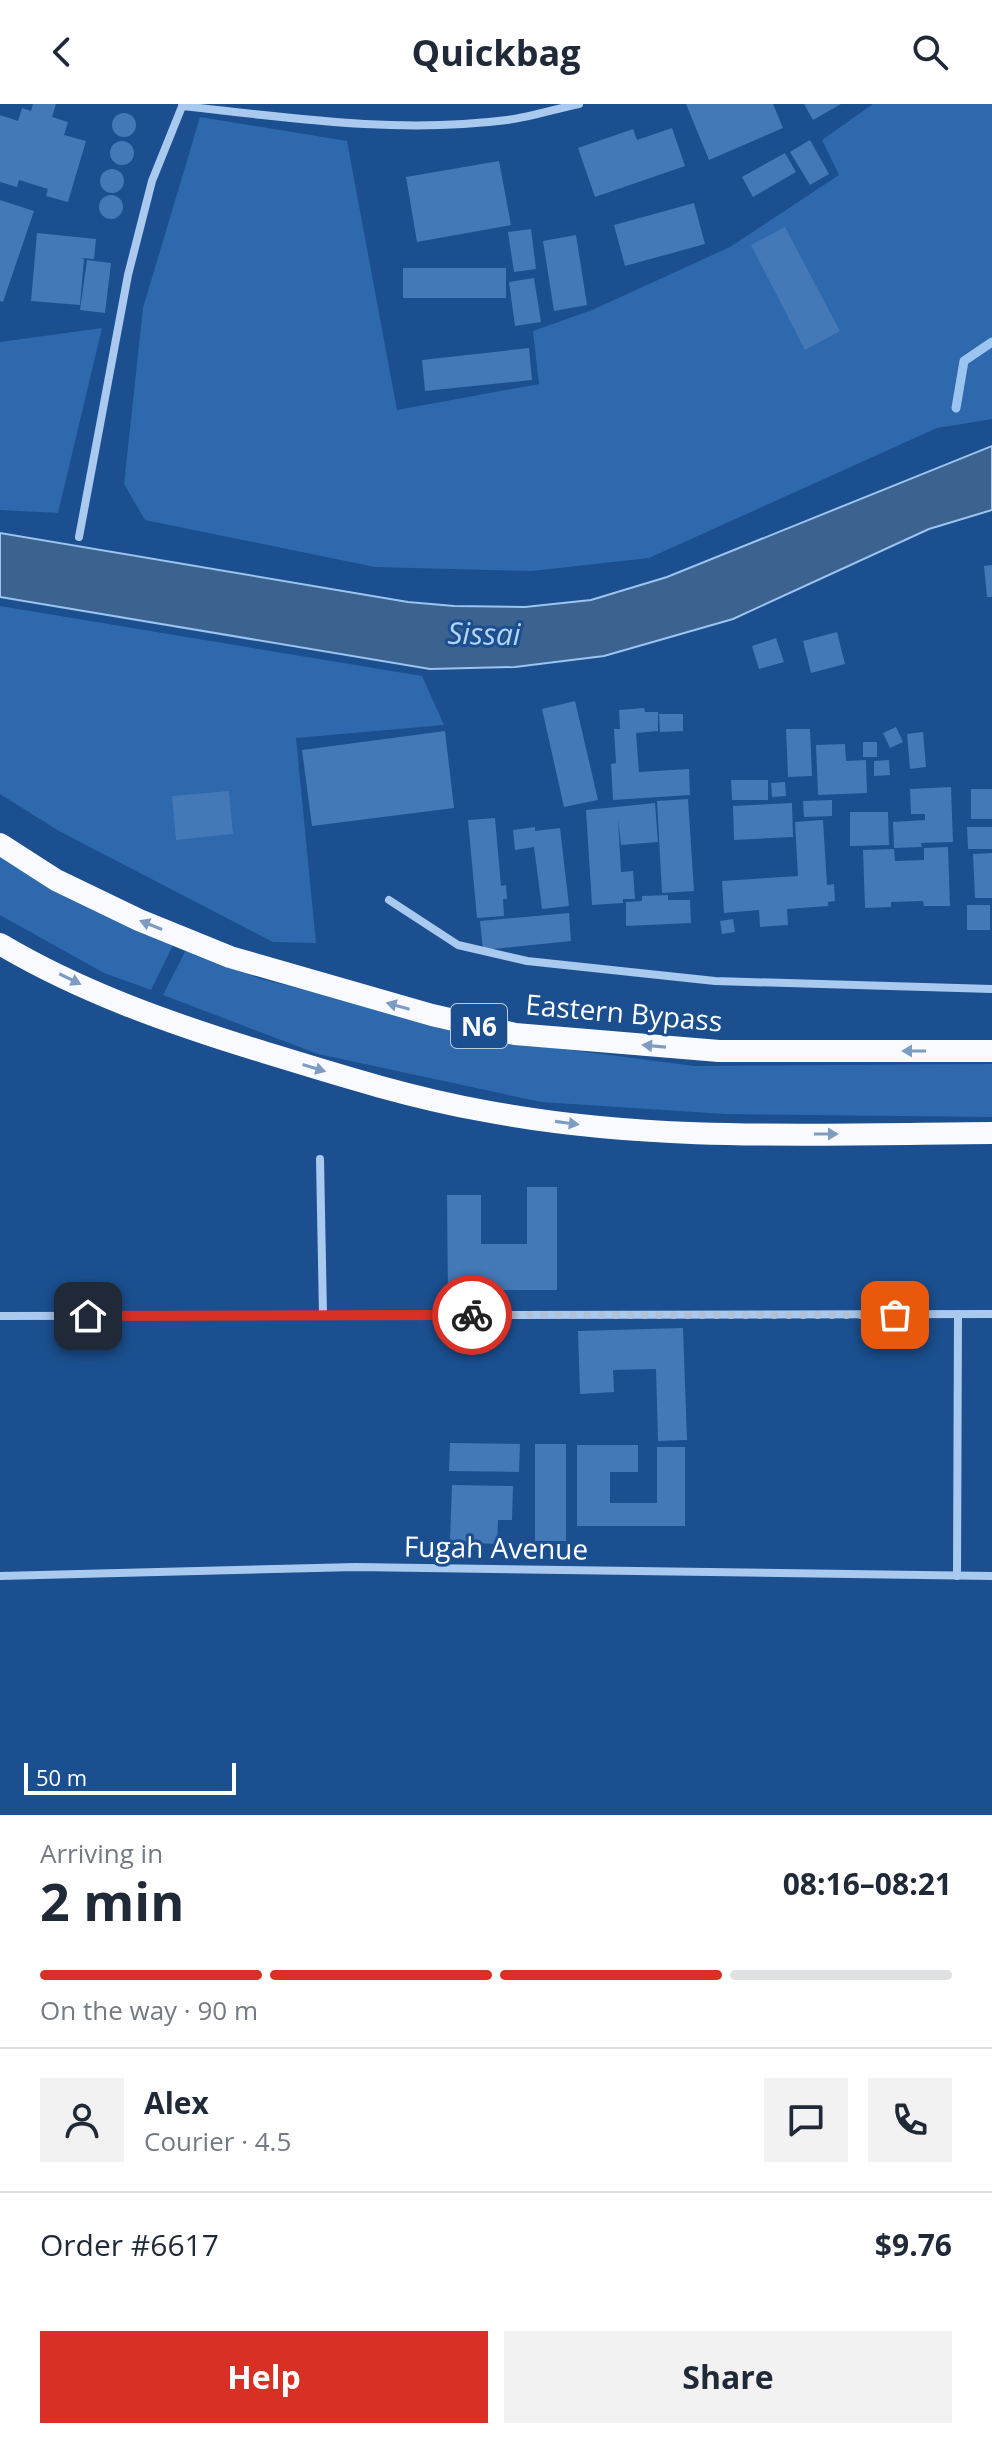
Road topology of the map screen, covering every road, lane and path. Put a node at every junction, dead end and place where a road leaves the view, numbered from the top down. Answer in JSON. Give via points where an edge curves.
{"nodes":[{"id":1,"x":579,"y":104,"type":"edge"},
{"id":2,"x":183,"y":105,"type":"edge"},
{"id":3,"x":79,"y":537,"type":"dead end"},
{"id":4,"x":0,"y":844,"type":"edge"},
{"id":5,"x":389,"y":900,"type":"dead end"},
{"id":6,"x":0,"y":944,"type":"edge"},
{"id":7,"x":992,"y":989,"type":"edge"},
{"id":8,"x":992,"y":1051,"type":"edge"},
{"id":9,"x":992,"y":1133,"type":"edge"},
{"id":10,"x":320,"y":1159,"type":"dead end"},
{"id":11,"x":958,"y":1314,"type":"junction"},
{"id":12,"x":992,"y":1314,"type":"edge"},
{"id":13,"x":323,"y":1315,"type":"junction"},
{"id":14,"x":0,"y":1316,"type":"edge"},
{"id":15,"x":0,"y":1576,"type":"edge"},
{"id":16,"x":957,"y":1576,"type":"junction"},
{"id":17,"x":992,"y":1576,"type":"edge"}],
"edges":[{"from":1,"to":2,"type":"street","via":[[510,120],[443,126],[356,126]]},
{"from":2,"to":3,"type":"street","via":[[152,181],[128,275]]},
{"from":8,"to":4,"type":"highway","name":"Eastern Bypass","number":"N6","one_way":true,"via":[[719,1051],[515,1034],[230,957],[56,880]]},
{"from":5,"to":7,"type":"street","via":[[458,945],[527,961],[715,981]]},
{"from":6,"to":9,"type":"highway","one_way":true,"via":[[108,998],[201,1033],[409,1096],[488,1112],[712,1135]]},
{"from":10,"to":13,"type":"street"},
{"from":11,"to":12,"type":"street"},
{"from":11,"to":13,"type":"street"},
{"from":11,"to":16,"type":"street"},
{"from":13,"to":14,"type":"street"},
{"from":15,"to":16,"type":"street","name":"Fugah Avenue","via":[[356,1567]]},
{"from":16,"to":17,"type":"street","name":"Fugah Avenue"}]}
